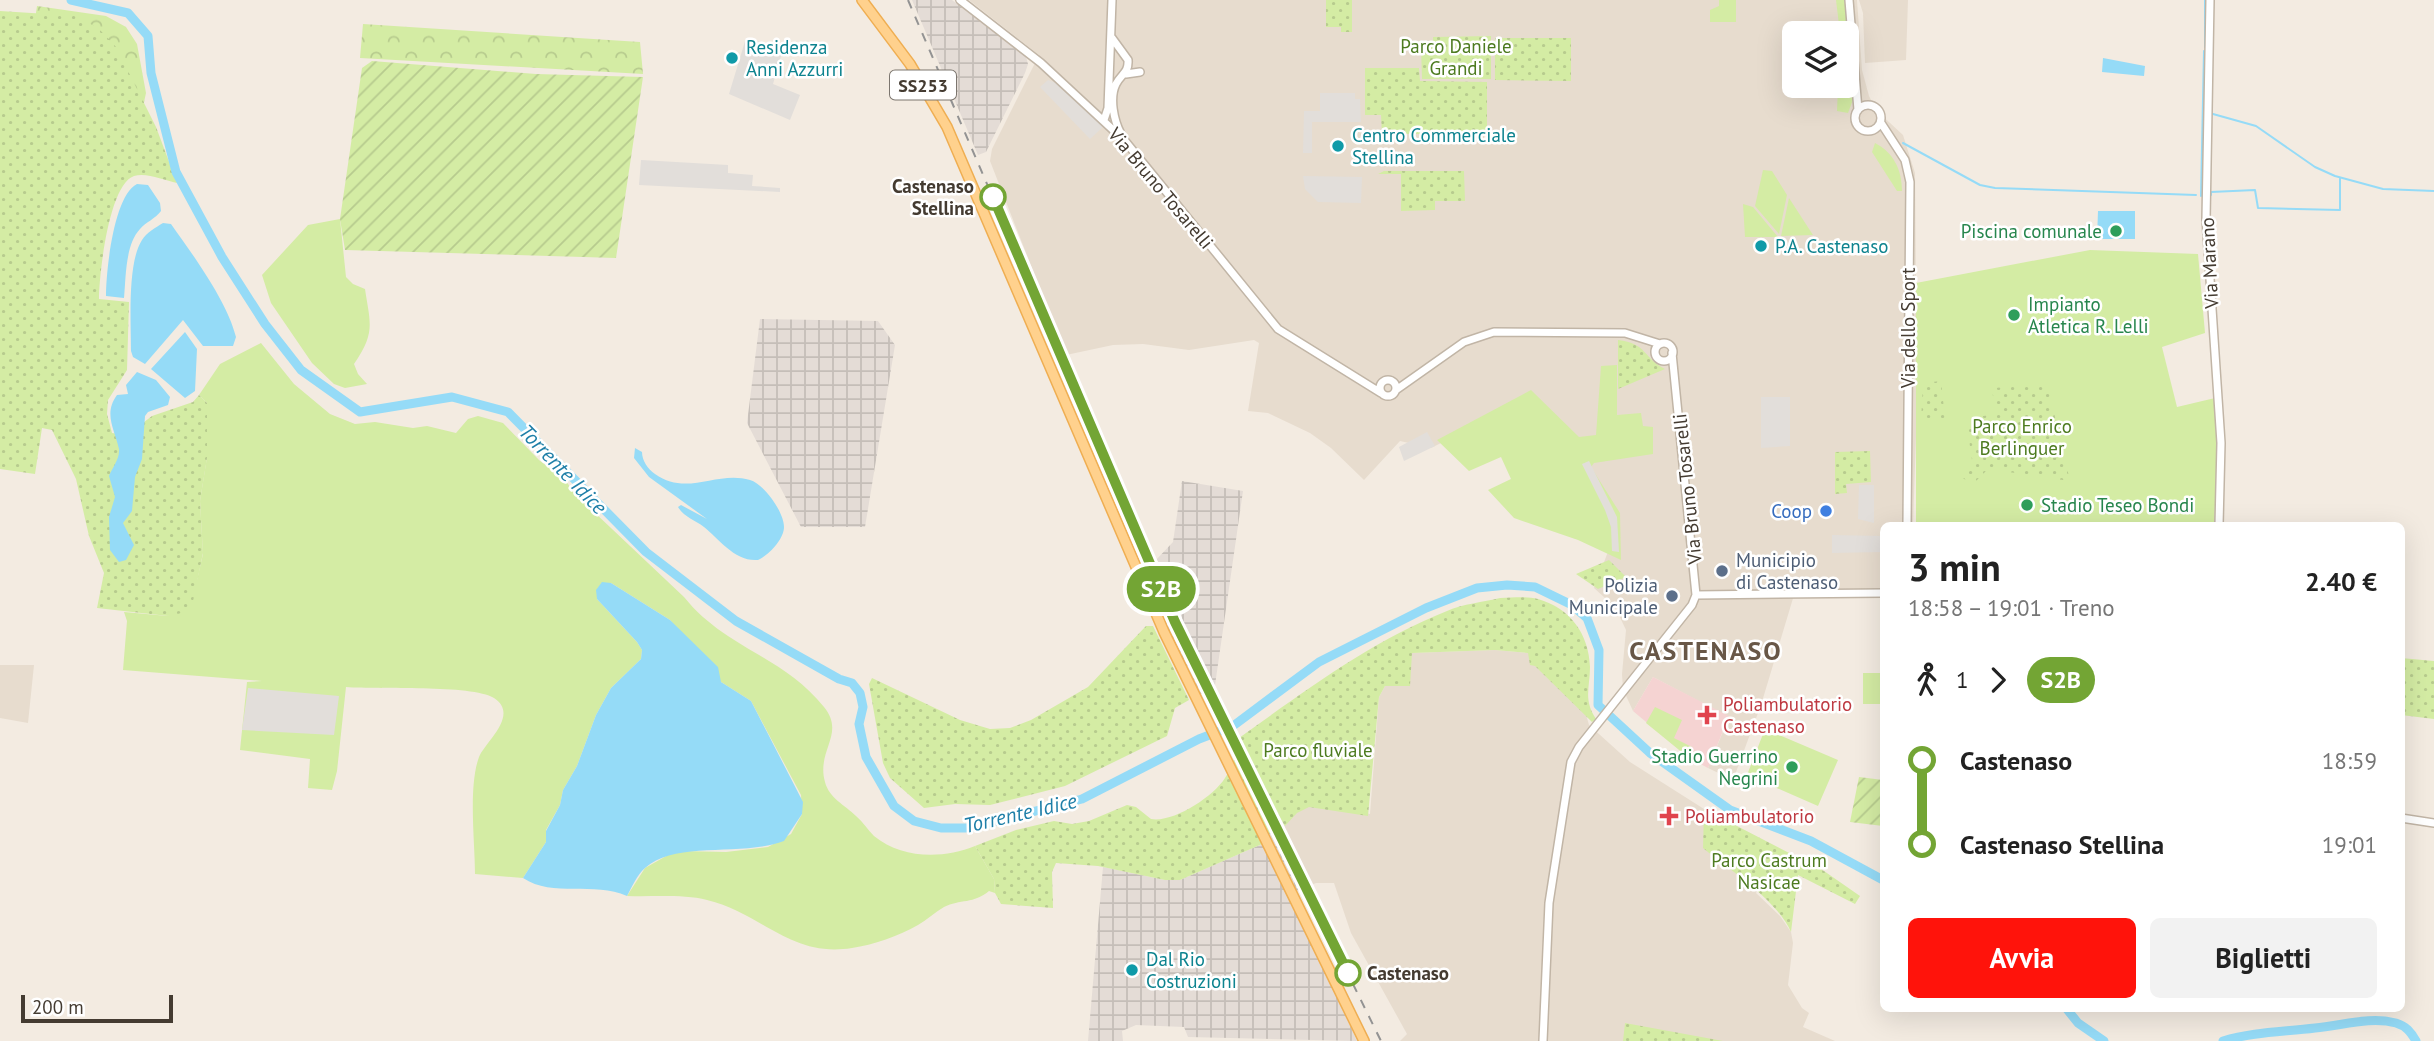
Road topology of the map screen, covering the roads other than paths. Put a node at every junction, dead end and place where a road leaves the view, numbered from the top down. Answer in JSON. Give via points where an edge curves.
{"nodes":[{"id":1,"x":862,"y":0,"type":"edge"},
{"id":2,"x":960,"y":0,"type":"edge"},
{"id":3,"x":1112,"y":0,"type":"edge"},
{"id":4,"x":1849,"y":0,"type":"edge"},
{"id":5,"x":2210,"y":0,"type":"edge"},
{"id":6,"x":1851,"y":21,"type":"edge"},
{"id":7,"x":1111,"y":36,"type":"junction"},
{"id":8,"x":1140,"y":72,"type":"dead end"},
{"id":9,"x":1125,"y":75,"type":"junction"},
{"id":10,"x":1859,"y":92,"type":"edge"},
{"id":11,"x":1858,"y":98,"type":"edge"},
{"id":12,"x":1869,"y":106,"type":"junction"},
{"id":13,"x":1858,"y":110,"type":"junction"},
{"id":14,"x":1114,"y":113,"type":"junction"},
{"id":15,"x":1104,"y":120,"type":"junction"},
{"id":16,"x":1881,"y":123,"type":"junction"},
{"id":17,"x":1872,"y":131,"type":"junction"},
{"id":18,"x":1887,"y":137,"type":"junction"},
{"id":19,"x":1125,"y":141,"type":"junction"},
{"id":20,"x":1636,"y":336,"type":"junction"},
{"id":21,"x":1660,"y":344,"type":"junction"},
{"id":22,"x":1672,"y":353,"type":"junction"},
{"id":23,"x":1658,"y":357,"type":"junction"},
{"id":24,"x":1412,"y":376,"type":"junction"},
{"id":25,"x":1357,"y":378,"type":"junction"},
{"id":26,"x":1387,"y":381,"type":"junction"},
{"id":27,"x":1676,"y":384,"type":"junction"},
{"id":28,"x":1396,"y":390,"type":"junction"},
{"id":29,"x":1381,"y":393,"type":"junction"},
{"id":30,"x":1907,"y":522,"type":"edge"},
{"id":31,"x":2219,"y":522,"type":"edge"},
{"id":32,"x":1880,"y":593,"type":"edge"},
{"id":33,"x":1696,"y":595,"type":"junction"},
{"id":34,"x":2405,"y":819,"type":"edge"},
{"id":35,"x":2434,"y":824,"type":"edge"},
{"id":36,"x":1364,"y":1041,"type":"edge"},
{"id":37,"x":1538,"y":1041,"type":"edge"}],
"edges":[{"from":1,"to":36,"type":"main road","number":"SS253","via":[[910,64],[947,127],[1153,609]]},
{"from":2,"to":15,"type":"street","name":"Via Bruno Tosarelli","via":[[1023,47]]},
{"from":3,"to":7,"type":"street"},
{"from":4,"to":6,"type":"street"},
{"from":5,"to":31,"type":"street","name":"Via Marano","via":[[2206,240],[2221,443]]},
{"from":7,"to":9,"type":"street","via":[[1128,60]]},
{"from":7,"to":15,"type":"street"},
{"from":8,"to":9,"type":"street"},
{"from":9,"to":14,"type":"street","via":[[1115,90]]},
{"from":10,"to":12,"type":"street"},
{"from":11,"to":13,"type":"street"},
{"from":12,"to":13,"type":"street"},
{"from":12,"to":16,"type":"street","via":[[1880,111]]},
{"from":13,"to":17,"type":"street","via":[[1857,125]]},
{"from":14,"to":15,"type":"street"},
{"from":14,"to":19,"type":"street"},
{"from":15,"to":19,"type":"street","name":"Via Bruno Tosarelli"},
{"from":16,"to":17,"type":"street"},
{"from":16,"to":18,"type":"street","name":"Via dello Sport"},
{"from":17,"to":18,"type":"street"},
{"from":18,"to":30,"type":"street","name":"Via dello Sport","via":[[1905,160],[1910,182]]},
{"from":19,"to":25,"type":"street","name":"Via Bruno Tosarelli","via":[[1273,324]]},
{"from":20,"to":21,"type":"street","name":"Via Bruno Tosarelli"},
{"from":20,"to":23,"type":"street","name":"Via Bruno Tosarelli"},
{"from":20,"to":24,"type":"street","name":"Via Bruno Tosarelli","via":[[1494,332],[1464,342]]},
{"from":21,"to":22,"type":"street","name":"Via Bruno Tosarelli","via":[[1669,345]]},
{"from":21,"to":23,"type":"street"},
{"from":22,"to":23,"type":"street","via":[[1668,359]]},
{"from":22,"to":27,"type":"street","name":"Via Bruno Tosarelli"},
{"from":23,"to":27,"type":"street","name":"Via Bruno Tosarelli","via":[[1670,368]]},
{"from":24,"to":26,"type":"street","name":"Via Bruno Tosarelli"},
{"from":24,"to":28,"type":"street","name":"Via Bruno Tosarelli"},
{"from":25,"to":26,"type":"street","name":"Via Bruno Tosarelli"},
{"from":25,"to":29,"type":"street","name":"Via Bruno Tosarelli"},
{"from":26,"to":28,"type":"street"},
{"from":26,"to":29,"type":"street"},
{"from":27,"to":33,"type":"street","name":"Via Bruno Tosarelli"},
{"from":28,"to":29,"type":"street","via":[[1389,397]]},
{"from":32,"to":33,"type":"street"},
{"from":33,"to":37,"type":"street","via":[[1571,762],[1548,916]]},
{"from":34,"to":35,"type":"street"}]}
